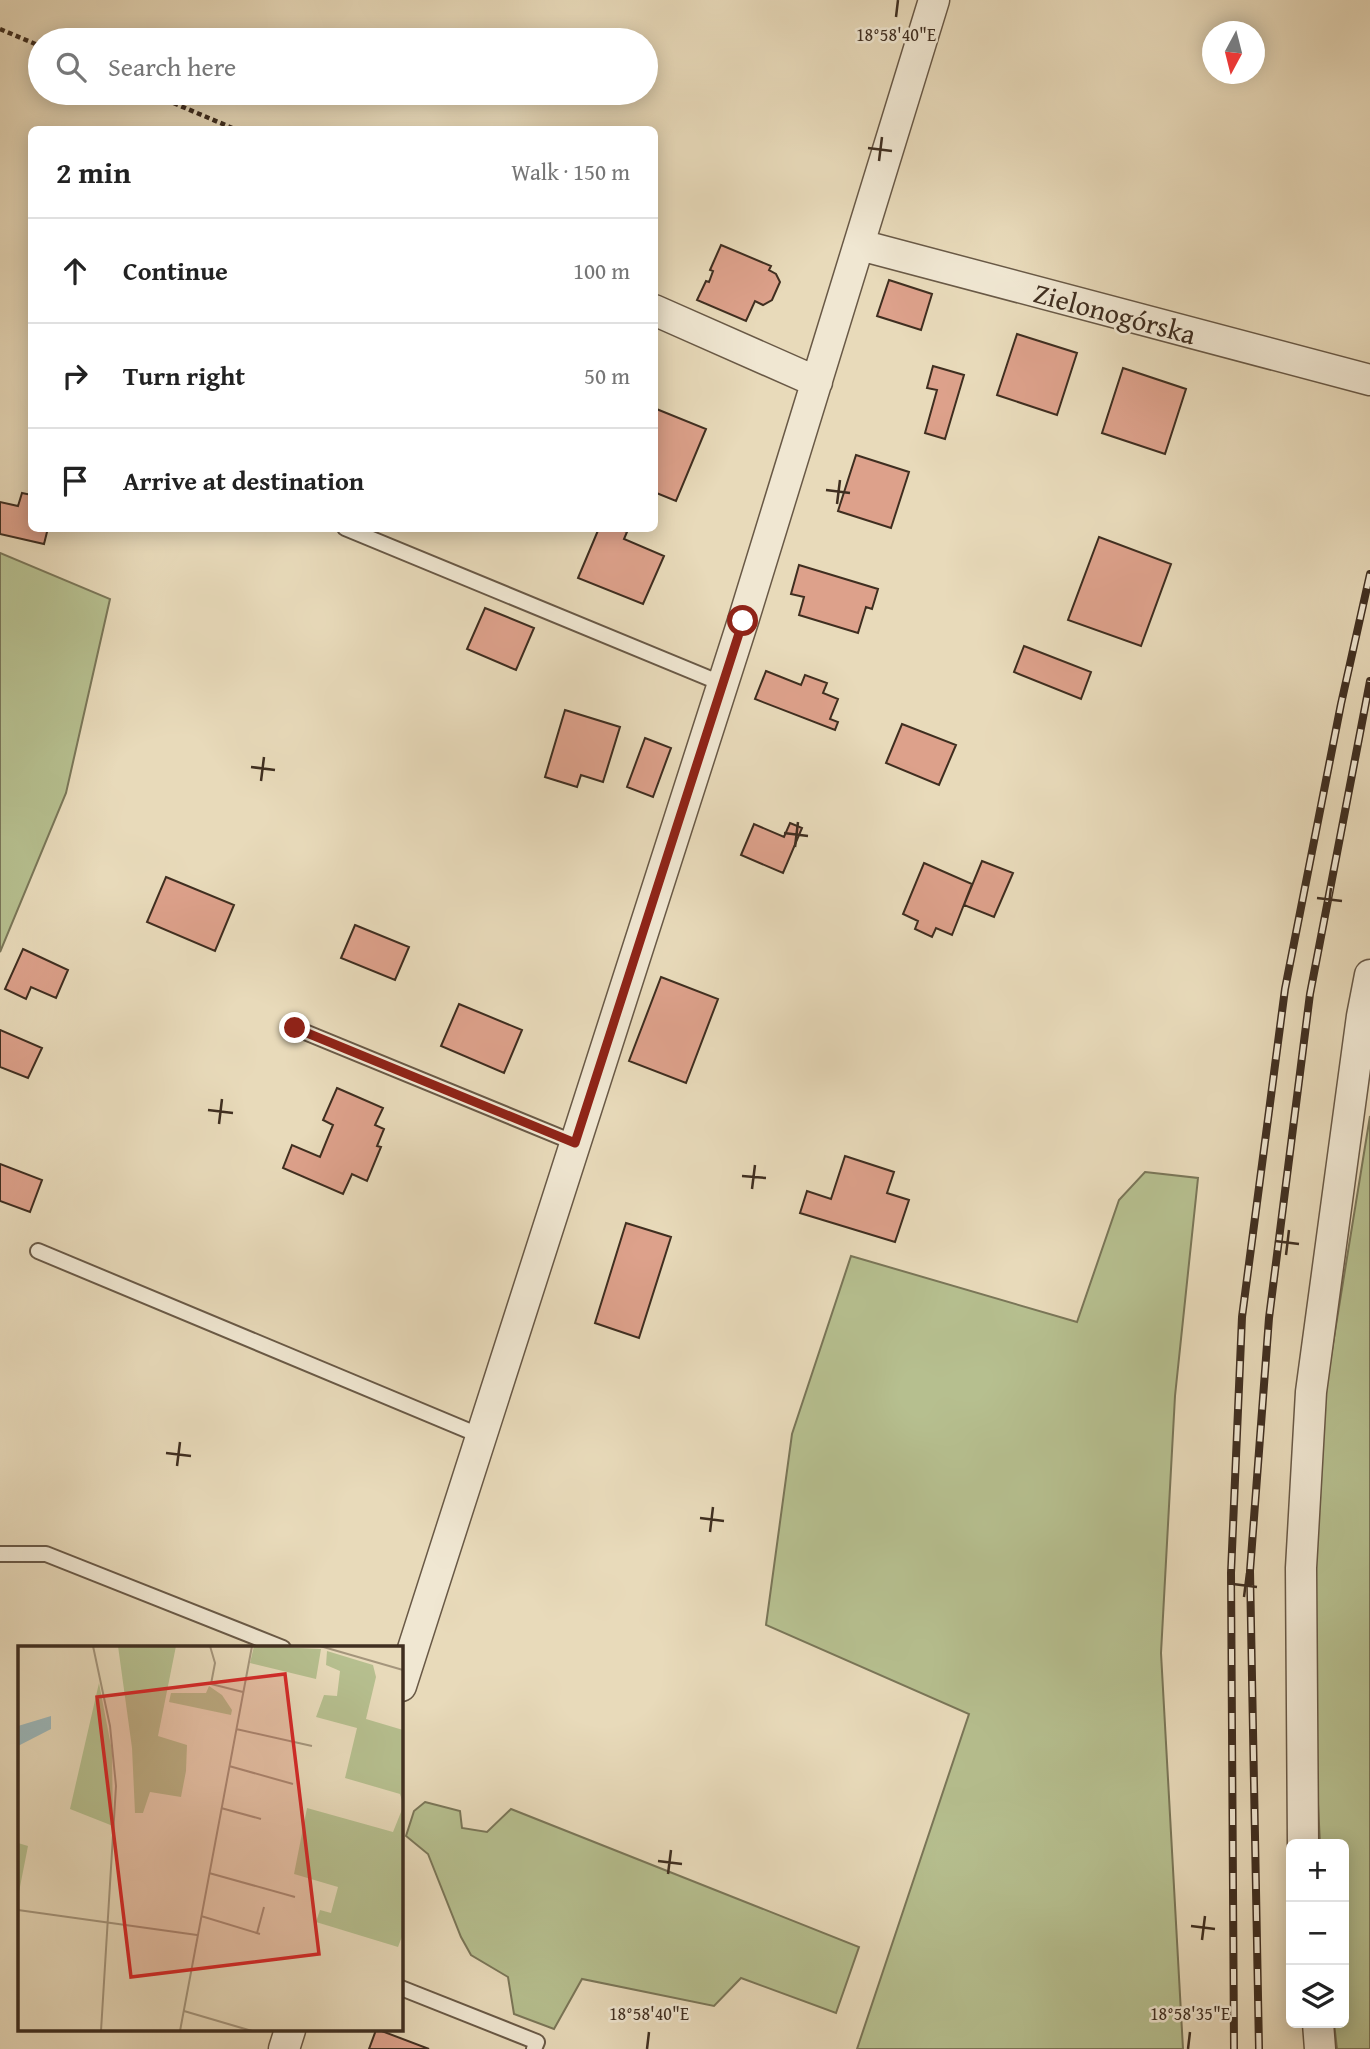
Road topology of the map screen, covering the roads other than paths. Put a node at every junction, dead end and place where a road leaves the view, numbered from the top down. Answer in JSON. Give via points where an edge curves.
{"nodes":[{"id":1,"x":934,"y":0,"type":"edge"},
{"id":2,"x":860,"y":245,"type":"junction"},
{"id":3,"x":658,"y":312,"type":"edge"},
{"id":4,"x":1370,"y":380,"type":"edge"},
{"id":5,"x":817,"y":382,"type":"junction"},
{"id":6,"x":355,"y":532,"type":"edge"},
{"id":7,"x":723,"y":684,"type":"junction"},
{"id":8,"x":1370,"y":975,"type":"edge"},
{"id":9,"x":295,"y":1028,"type":"dead end"},
{"id":10,"x":575,"y":1143,"type":"junction"},
{"id":11,"x":38,"y":1251,"type":"dead end"},
{"id":12,"x":481,"y":1436,"type":"junction"},
{"id":13,"x":0,"y":1554,"type":"edge"},
{"id":14,"x":278,"y":1646,"type":"edge"},
{"id":15,"x":402,"y":1683,"type":"edge"},
{"id":16,"x":1303,"y":1839,"type":"edge"},
{"id":17,"x":402,"y":1988,"type":"edge"},
{"id":18,"x":1318,"y":2028,"type":"edge"},
{"id":19,"x":289,"y":2032,"type":"edge"},
{"id":20,"x":284,"y":2049,"type":"edge"},
{"id":21,"x":534,"y":2049,"type":"edge"},
{"id":22,"x":1320,"y":2049,"type":"edge"}],
"edges":[{"from":1,"to":2,"type":"street"},
{"from":2,"to":4,"type":"street","name":"Zielonogórska"},
{"from":2,"to":5,"type":"street"},
{"from":3,"to":5,"type":"street"},
{"from":5,"to":7,"type":"street"},
{"from":6,"to":7,"type":"lane"},
{"from":7,"to":10,"type":"street"},
{"from":8,"to":16,"type":"street","via":[[1311,1392],[1301,1568]]},
{"from":9,"to":10,"type":"lane"},
{"from":10,"to":12,"type":"street"},
{"from":11,"to":12,"type":"lane"},
{"from":12,"to":15,"type":"street"},
{"from":13,"to":14,"type":"lane","via":[[46,1554]]},
{"from":17,"to":21,"type":"lane","via":[[537,2042]]},
{"from":18,"to":22,"type":"street"},
{"from":19,"to":20,"type":"street"}]}
